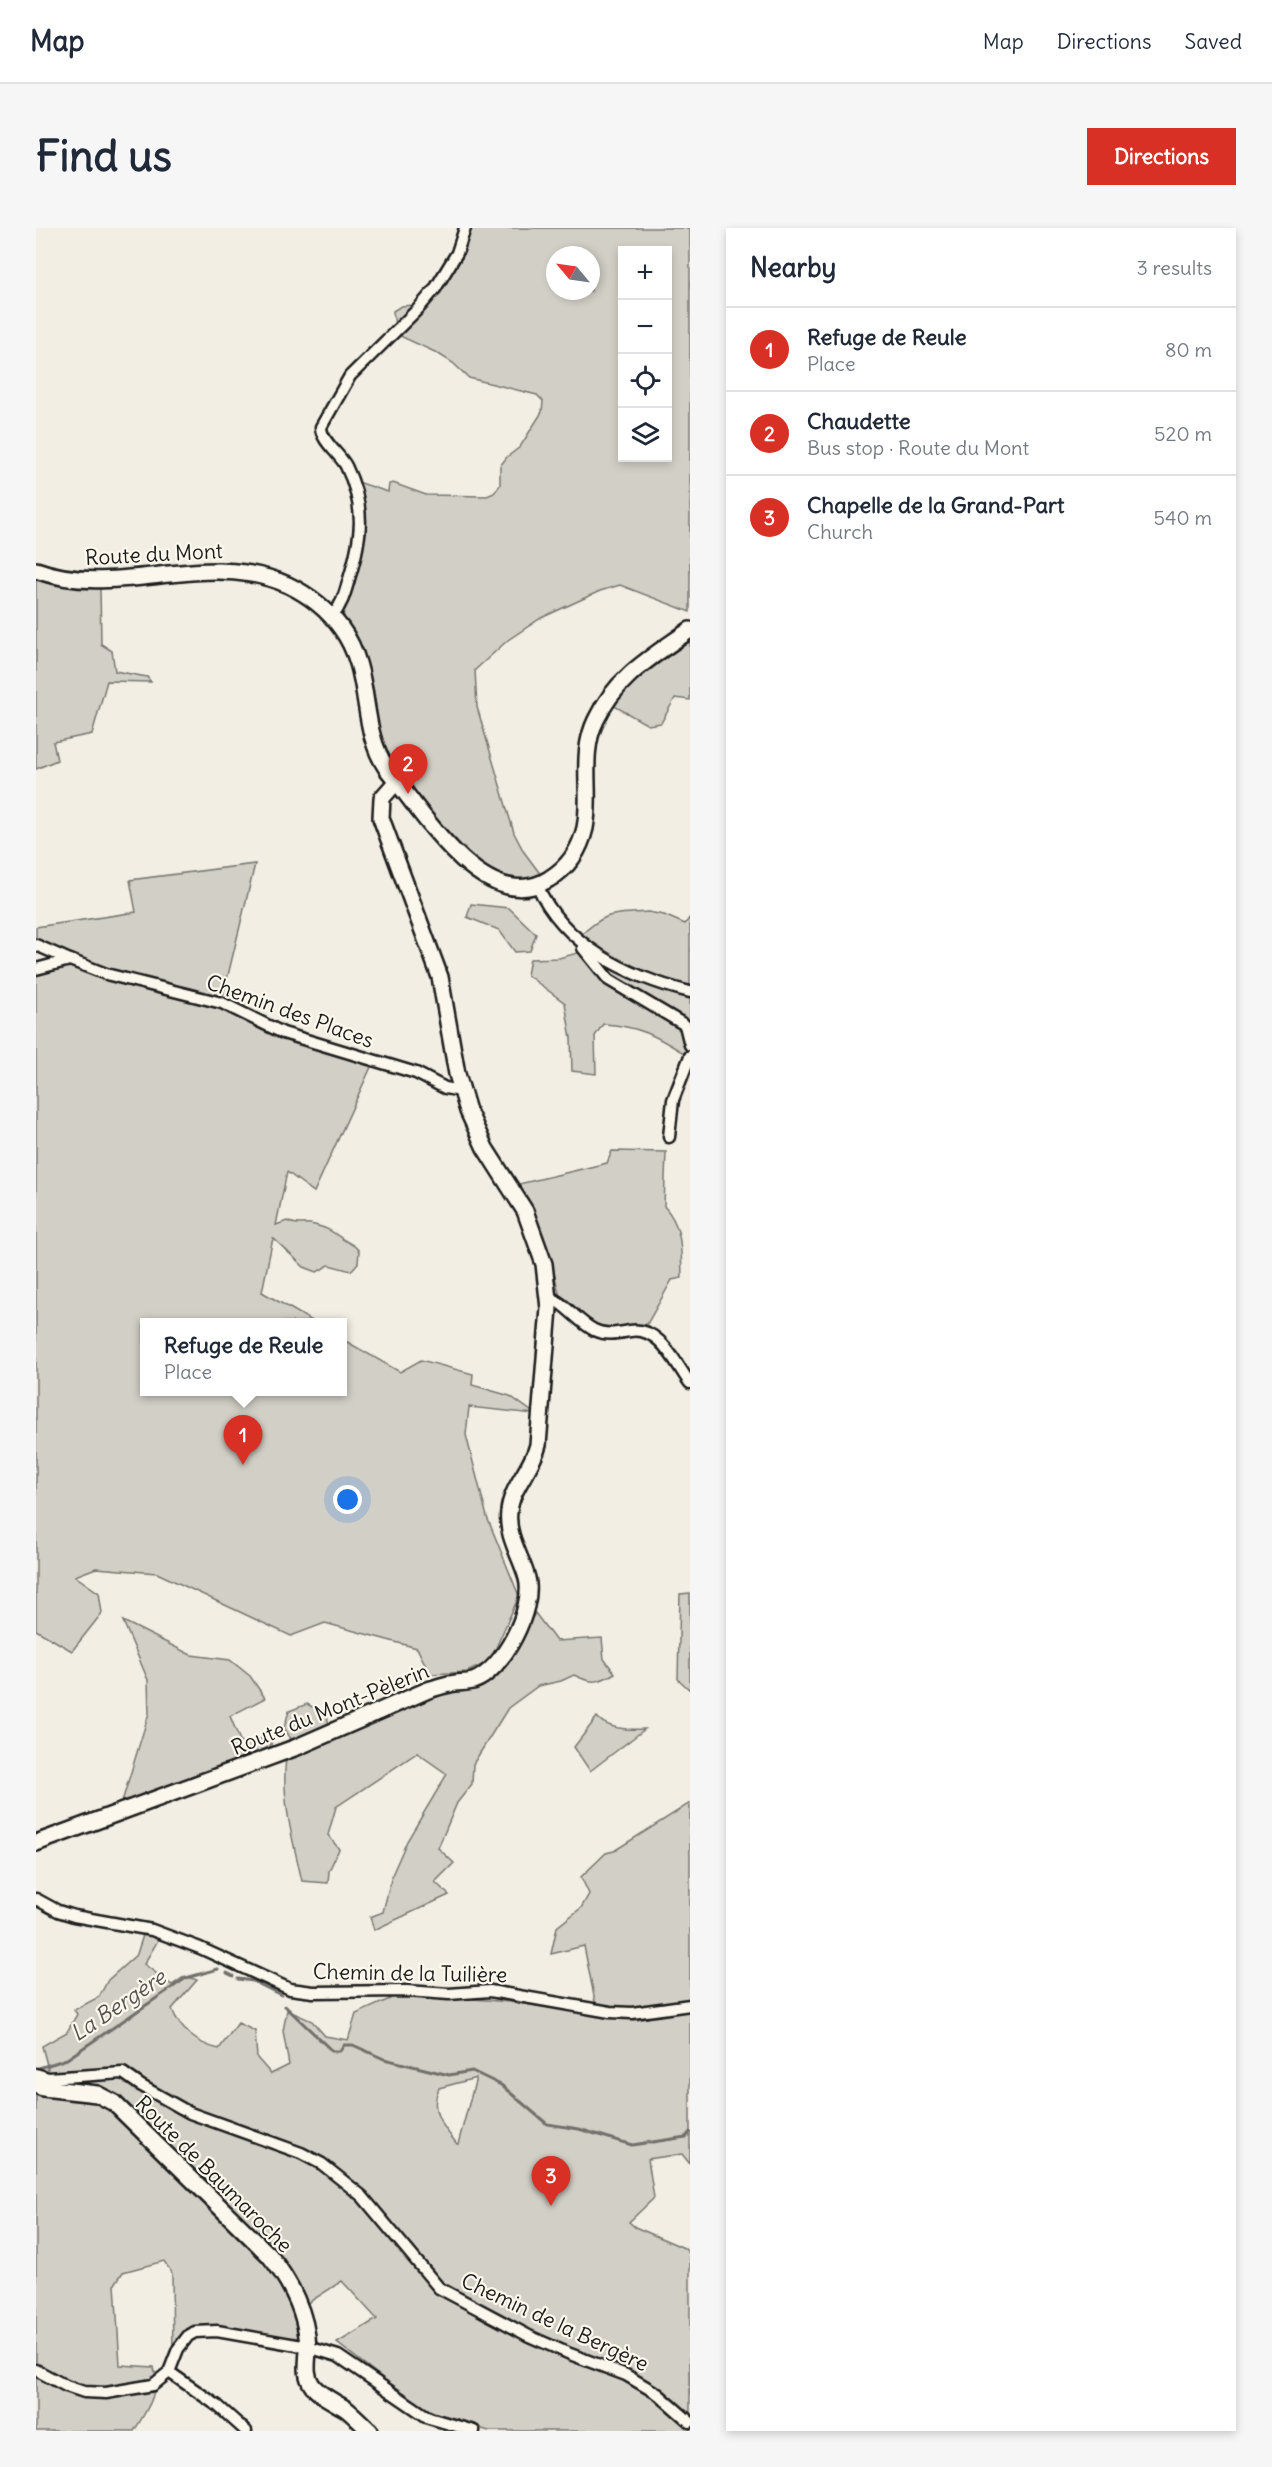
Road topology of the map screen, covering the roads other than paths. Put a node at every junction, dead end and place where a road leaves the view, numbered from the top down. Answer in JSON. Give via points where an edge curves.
{"nodes":[{"id":1,"x":465,"y":228,"type":"edge"},
{"id":2,"x":36,"y":570,"type":"edge"},
{"id":3,"x":332,"y":616,"type":"junction"},
{"id":4,"x":690,"y":630,"type":"edge"},
{"id":5,"x":397,"y":781,"type":"junction"},
{"id":6,"x":537,"y":885,"type":"junction"},
{"id":7,"x":573,"y":936,"type":"junction"},
{"id":8,"x":36,"y":945,"type":"edge"},
{"id":9,"x":70,"y":960,"type":"junction"},
{"id":10,"x":36,"y":969,"type":"edge"},
{"id":11,"x":690,"y":992,"type":"edge"},
{"id":12,"x":690,"y":1045,"type":"edge"},
{"id":13,"x":690,"y":1056,"type":"edge"},
{"id":14,"x":461,"y":1091,"type":"junction"},
{"id":15,"x":669,"y":1137,"type":"dead end"},
{"id":16,"x":549,"y":1297,"type":"junction"},
{"id":17,"x":690,"y":1383,"type":"edge"},
{"id":18,"x":36,"y":1843,"type":"edge"},
{"id":19,"x":36,"y":1899,"type":"edge"},
{"id":20,"x":690,"y":2005,"type":"edge"},
{"id":21,"x":36,"y":2074,"type":"edge"},
{"id":22,"x":36,"y":2085,"type":"edge"},
{"id":23,"x":308,"y":2347,"type":"junction"},
{"id":24,"x":36,"y":2370,"type":"edge"},
{"id":25,"x":170,"y":2372,"type":"junction"},
{"id":26,"x":690,"y":2422,"type":"edge"},
{"id":27,"x":246,"y":2431,"type":"edge"},
{"id":28,"x":370,"y":2431,"type":"edge"},
{"id":29,"x":474,"y":2431,"type":"edge"}],
"edges":[{"from":1,"to":3,"type":"street","via":[[453,262],[435,289],[350,376],[321,427],[322,435],[348,471],[361,520],[361,535],[344,597]]},
{"from":2,"to":3,"type":"street","name":"Route du Mont","via":[[84,579],[214,570],[250,573],[295,589]]},
{"from":3,"to":5,"type":"street","name":"Route du Mont","via":[[357,656],[374,743]]},
{"from":4,"to":6,"type":"street","name":"Route du Mont","via":[[632,671],[604,705],[589,739],[586,814],[580,845],[562,870]]},
{"from":5,"to":6,"type":"street","name":"Route du Mont","via":[[454,851],[480,875],[508,887]]},
{"from":5,"to":14,"type":"street","name":"Route du Mont-Pèlerin","via":[[382,798],[381,818],[437,968]]},
{"from":6,"to":7,"type":"street"},
{"from":7,"to":11,"type":"street","via":[[627,972]]},
{"from":7,"to":12,"type":"street","via":[[609,980],[685,1025]]},
{"from":8,"to":9,"type":"street","name":"Chemin des Places"},
{"from":9,"to":10,"type":"street"},
{"from":9,"to":14,"type":"street","name":"Chemin des Places","via":[[106,974],[222,1003],[283,1033],[416,1073],[445,1088]]},
{"from":13,"to":15,"type":"street","via":[[673,1100]]},
{"from":14,"to":16,"type":"street","name":"Route du Mont-Pèlerin","via":[[481,1139],[529,1221],[544,1264]]},
{"from":16,"to":17,"type":"street","via":[[596,1332],[638,1329],[651,1334]]},
{"from":16,"to":18,"type":"street","name":"Route du Mont-Pèlerin","via":[[538,1445],[509,1510],[510,1530],[529,1594],[508,1647],[491,1671],[473,1681],[428,1690],[297,1747]]},
{"from":19,"to":20,"type":"street","name":"Chemin de la Tuilière","via":[[74,1917],[152,1930],[290,1989],[449,1994],[490,1991],[632,2013]]},
{"from":21,"to":26,"type":"street","name":"Chemin de la Bergère","via":[[48,2078],[123,2073],[190,2113],[322,2164],[362,2196],[439,2288],[530,2336],[626,2375],[658,2394]]},
{"from":22,"to":23,"type":"street","name":"Route de Baumaroche","via":[[97,2094],[114,2103],[278,2267],[296,2297]]},
{"from":23,"to":25,"type":"street","via":[[217,2331],[195,2332],[182,2341]]},
{"from":23,"to":28,"type":"street","name":"Route de Baumaroche","via":[[310,2383]]},
{"from":23,"to":29,"type":"street","via":[[345,2360],[429,2418]]},
{"from":24,"to":25,"type":"street","via":[[66,2386],[94,2392],[153,2385]]},
{"from":25,"to":27,"type":"street","via":[[219,2406]]}]}
